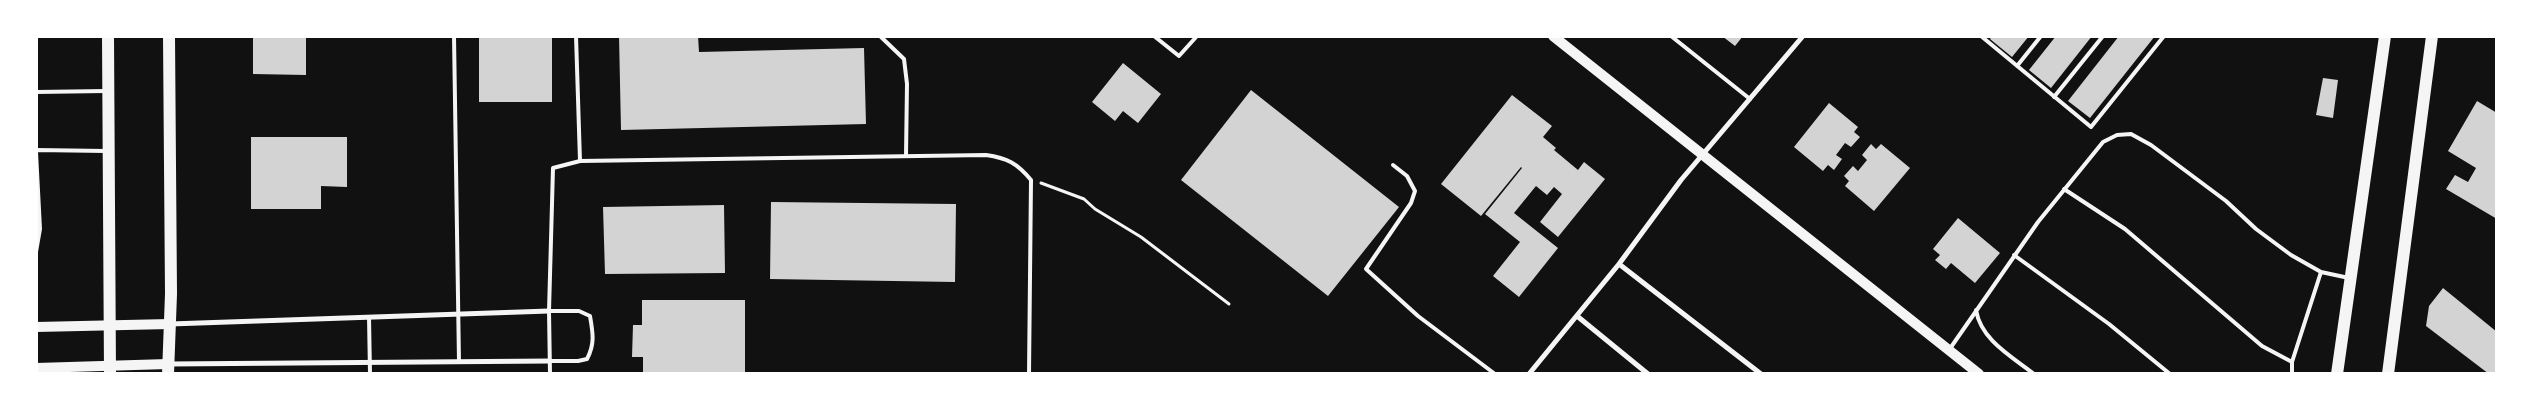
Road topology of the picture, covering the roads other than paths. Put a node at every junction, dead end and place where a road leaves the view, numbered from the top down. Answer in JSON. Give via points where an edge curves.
{"nodes":[{"id":1,"x":108,"y":36,"type":"edge"},
{"id":2,"x":169,"y":36,"type":"edge"},
{"id":3,"x":454,"y":36,"type":"edge"},
{"id":4,"x":576,"y":36,"type":"edge"},
{"id":5,"x":880,"y":36,"type":"edge"},
{"id":6,"x":1154,"y":36,"type":"edge"},
{"id":7,"x":1197,"y":36,"type":"edge"},
{"id":8,"x":1553,"y":36,"type":"edge"},
{"id":9,"x":1671,"y":36,"type":"edge"},
{"id":10,"x":1803,"y":36,"type":"edge"},
{"id":11,"x":1981,"y":36,"type":"edge"},
{"id":12,"x":2041,"y":36,"type":"edge"},
{"id":13,"x":2103,"y":36,"type":"edge"},
{"id":14,"x":2164,"y":36,"type":"edge"},
{"id":15,"x":2385,"y":36,"type":"edge"},
{"id":16,"x":2432,"y":36,"type":"edge"},
{"id":17,"x":2017,"y":66,"type":"junction"},
{"id":18,"x":109,"y":91,"type":"junction"},
{"id":19,"x":36,"y":92,"type":"edge"},
{"id":20,"x":2054,"y":97,"type":"junction"},
{"id":21,"x":1750,"y":99,"type":"junction"},
{"id":22,"x":36,"y":151,"type":"edge"},
{"id":23,"x":108,"y":151,"type":"junction"},
{"id":24,"x":1702,"y":155,"type":"junction"},
{"id":25,"x":906,"y":156,"type":"junction"},
{"id":26,"x":580,"y":161,"type":"junction"},
{"id":27,"x":1393,"y":165,"type":"dead end"},
{"id":28,"x":2064,"y":190,"type":"junction"},
{"id":29,"x":36,"y":252,"type":"edge"},
{"id":30,"x":2014,"y":255,"type":"junction"},
{"id":31,"x":1618,"y":264,"type":"junction"},
{"id":32,"x":2321,"y":272,"type":"junction"},
{"id":33,"x":2352,"y":278,"type":"junction"},
{"id":34,"x":1976,"y":310,"type":"junction"},
{"id":35,"x":549,"y":312,"type":"junction"},
{"id":36,"x":458,"y":315,"type":"junction"},
{"id":37,"x":1577,"y":316,"type":"junction"},
{"id":38,"x":369,"y":317,"type":"junction"},
{"id":39,"x":170,"y":324,"type":"junction"},
{"id":40,"x":110,"y":326,"type":"junction"},
{"id":41,"x":36,"y":327,"type":"edge"},
{"id":42,"x":1949,"y":350,"type":"junction"},
{"id":43,"x":550,"y":361,"type":"junction"},
{"id":44,"x":460,"y":362,"type":"junction"},
{"id":45,"x":2292,"y":362,"type":"junction"},
{"id":46,"x":370,"y":364,"type":"junction"},
{"id":47,"x":36,"y":368,"type":"edge"},
{"id":48,"x":168,"y":369,"type":"edge"},
{"id":49,"x":110,"y":370,"type":"edge"},
{"id":50,"x":370,"y":374,"type":"edge"},
{"id":51,"x":550,"y":374,"type":"edge"},
{"id":52,"x":1029,"y":374,"type":"edge"},
{"id":53,"x":1495,"y":374,"type":"edge"},
{"id":54,"x":1529,"y":374,"type":"edge"},
{"id":55,"x":1648,"y":374,"type":"edge"},
{"id":56,"x":1761,"y":374,"type":"edge"},
{"id":57,"x":1979,"y":374,"type":"edge"},
{"id":58,"x":2034,"y":374,"type":"edge"},
{"id":59,"x":2170,"y":374,"type":"edge"},
{"id":60,"x":2292,"y":374,"type":"edge"},
{"id":61,"x":2337,"y":374,"type":"edge"},
{"id":62,"x":2388,"y":374,"type":"edge"}],
"edges":[{"from":1,"to":18,"type":"main road"},
{"from":2,"to":39,"type":"main road"},
{"from":3,"to":36,"type":"lane"},
{"from":4,"to":26,"type":"lane"},
{"from":5,"to":25,"type":"lane","via":[[904,59]]},
{"from":6,"to":7,"type":"lane","via":[[1179,56]]},
{"from":8,"to":24,"type":"main road"},
{"from":9,"to":21,"type":"lane"},
{"from":10,"to":21,"type":"street"},
{"from":11,"to":17,"type":"lane"},
{"from":12,"to":17,"type":"lane"},
{"from":13,"to":20,"type":"lane"},
{"from":14,"to":20,"type":"lane","via":[[2091,127]]},
{"from":15,"to":33,"type":"main road"},
{"from":16,"to":62,"type":"main road"},
{"from":17,"to":20,"type":"lane"},
{"from":18,"to":19,"type":"lane"},
{"from":18,"to":23,"type":"main road"},
{"from":21,"to":24,"type":"street"},
{"from":22,"to":23,"type":"lane"},
{"from":22,"to":29,"type":"lane","via":[[40,229]]},
{"from":23,"to":40,"type":"main road"},
{"from":24,"to":31,"type":"street"},
{"from":24,"to":42,"type":"main road"},
{"from":25,"to":26,"type":"lane"},
{"from":25,"to":52,"type":"lane","via":[[986,155],[1005,158],[1020,166],[1031,180]]},
{"from":26,"to":35,"type":"lane","via":[[552,168]]},
{"from":27,"to":53,"type":"lane","via":[[1406,176],[1415,192],[1411,203],[1366,269],[1418,316]]},
{"from":28,"to":30,"type":"lane"},
{"from":28,"to":32,"type":"lane","via":[[2103,142],[2118,135],[2131,134],[2151,145],[2226,201],[2291,255]]},
{"from":28,"to":45,"type":"lane","via":[[2125,228],[2262,346]]},
{"from":30,"to":34,"type":"lane"},
{"from":30,"to":59,"type":"lane","via":[[2109,324]]},
{"from":31,"to":37,"type":"street"},
{"from":31,"to":56,"type":"street"},
{"from":32,"to":33,"type":"lane"},
{"from":32,"to":45,"type":"lane"},
{"from":33,"to":61,"type":"main road"},
{"from":34,"to":42,"type":"lane"},
{"from":34,"to":58,"type":"lane","via":[[1978,322],[1985,333]]},
{"from":35,"to":36,"type":"street"},
{"from":35,"to":43,"type":"lane"},
{"from":35,"to":43,"type":"lane","via":[[579,311],[590,316],[593,334],[593,348],[587,359]]},
{"from":36,"to":38,"type":"street"},
{"from":36,"to":44,"type":"lane"},
{"from":37,"to":54,"type":"street"},
{"from":37,"to":55,"type":"street"},
{"from":38,"to":39,"type":"street"},
{"from":38,"to":46,"type":"lane"},
{"from":39,"to":40,"type":"main road"},
{"from":39,"to":48,"type":"main road"},
{"from":40,"to":41,"type":"main road"},
{"from":40,"to":49,"type":"main road"},
{"from":42,"to":57,"type":"main road"},
{"from":43,"to":44,"type":"street"},
{"from":43,"to":51,"type":"lane"},
{"from":44,"to":46,"type":"street"},
{"from":45,"to":60,"type":"lane"},
{"from":46,"to":48,"type":"street"},
{"from":46,"to":50,"type":"lane"},
{"from":47,"to":49,"type":"main road"},
{"from":48,"to":49,"type":"main road"}]}
